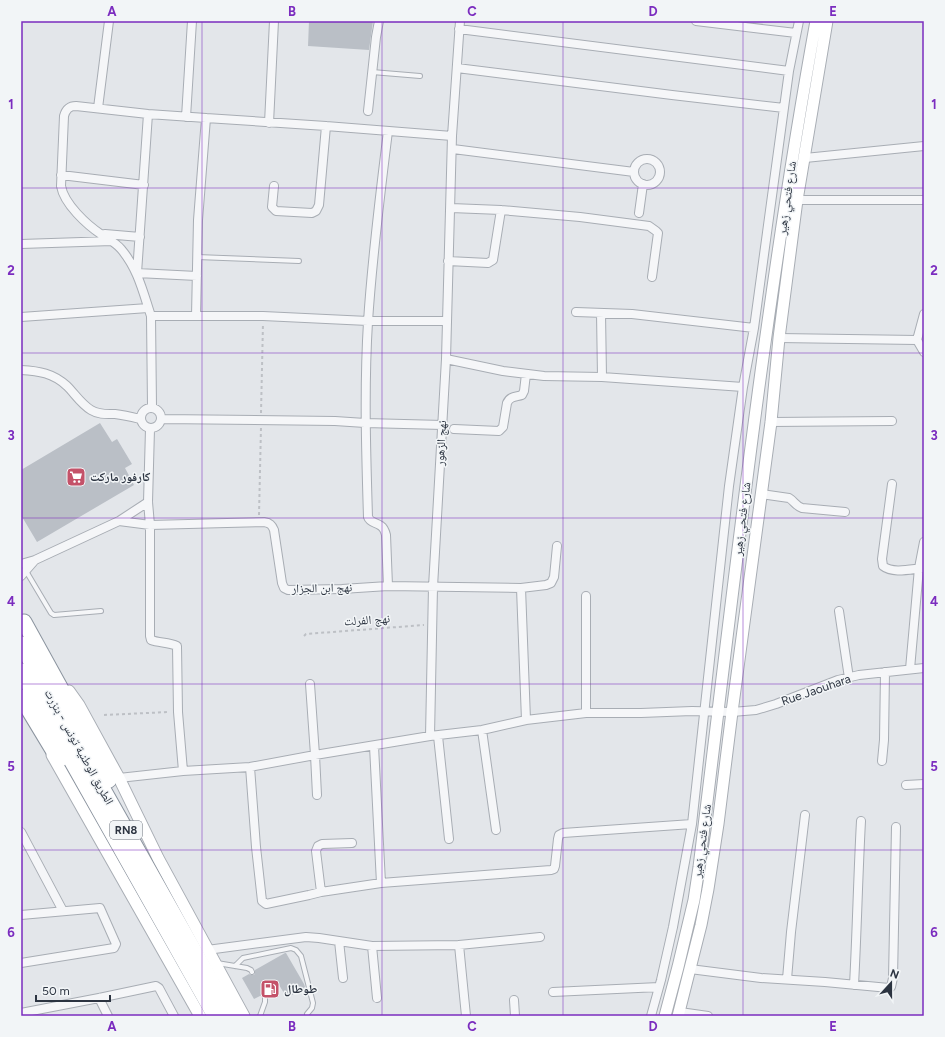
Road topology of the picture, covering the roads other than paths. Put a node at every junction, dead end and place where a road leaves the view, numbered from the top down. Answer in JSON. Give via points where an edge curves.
{"nodes":[{"id":1,"x":109,"y":21,"type":"edge"},
{"id":2,"x":192,"y":21,"type":"edge"},
{"id":3,"x":274,"y":21,"type":"edge"},
{"id":4,"x":379,"y":21,"type":"edge"},
{"id":5,"x":696,"y":21,"type":"edge"},
{"id":6,"x":799,"y":21,"type":"edge"},
{"id":7,"x":816,"y":21,"type":"edge"},
{"id":8,"x":828,"y":21,"type":"edge"},
{"id":9,"x":733,"y":23,"type":"edge"},
{"id":10,"x":460,"y":25,"type":"edge"},
{"id":11,"x":796,"y":33,"type":"junction"},
{"id":12,"x":457,"y":68,"type":"junction"},
{"id":13,"x":789,"y":71,"type":"junction"},
{"id":14,"x":372,"y":72,"type":"junction"},
{"id":15,"x":420,"y":76,"type":"dead end"},
{"id":16,"x":98,"y":108,"type":"junction"},
{"id":17,"x":784,"y":108,"type":"junction"},
{"id":18,"x":368,"y":111,"type":"dead end"},
{"id":19,"x":148,"y":114,"type":"junction"},
{"id":20,"x":186,"y":116,"type":"junction"},
{"id":21,"x":206,"y":118,"type":"junction"},
{"id":22,"x":269,"y":123,"type":"junction"},
{"id":23,"x":326,"y":126,"type":"junction"},
{"id":24,"x":388,"y":131,"type":"junction"},
{"id":25,"x":452,"y":136,"type":"junction"},
{"id":26,"x":924,"y":146,"type":"edge"},
{"id":27,"x":453,"y":149,"type":"junction"},
{"id":28,"x":805,"y":158,"type":"junction"},
{"id":29,"x":634,"y":172,"type":"junction"},
{"id":30,"x":61,"y":175,"type":"junction"},
{"id":31,"x":642,"y":184,"type":"junction"},
{"id":32,"x":144,"y":185,"type":"junction"},
{"id":33,"x":274,"y":186,"type":"dead end"},
{"id":34,"x":797,"y":200,"type":"junction"},
{"id":35,"x":924,"y":200,"type":"edge"},
{"id":36,"x":451,"y":208,"type":"junction"},
{"id":37,"x":502,"y":210,"type":"junction"},
{"id":38,"x":639,"y":213,"type":"dead end"},
{"id":39,"x":101,"y":234,"type":"junction"},
{"id":40,"x":140,"y":237,"type":"junction"},
{"id":41,"x":113,"y":241,"type":"junction"},
{"id":42,"x":21,"y":244,"type":"edge"},
{"id":43,"x":196,"y":257,"type":"junction"},
{"id":44,"x":299,"y":261,"type":"dead end"},
{"id":45,"x":448,"y":261,"type":"junction"},
{"id":46,"x":137,"y":273,"type":"junction"},
{"id":47,"x":197,"y":276,"type":"junction"},
{"id":48,"x":652,"y":277,"type":"dead end"},
{"id":49,"x":150,"y":312,"type":"junction"},
{"id":50,"x":576,"y":312,"type":"dead end"},
{"id":51,"x":601,"y":313,"type":"junction"},
{"id":52,"x":924,"y":314,"type":"edge"},
{"id":53,"x":196,"y":316,"type":"junction"},
{"id":54,"x":21,"y":317,"type":"edge"},
{"id":55,"x":446,"y":321,"type":"junction"},
{"id":56,"x":368,"y":322,"type":"junction"},
{"id":57,"x":754,"y":328,"type":"junction"},
{"id":58,"x":779,"y":338,"type":"junction"},
{"id":59,"x":917,"y":340,"type":"junction"},
{"id":60,"x":924,"y":352,"type":"edge"},
{"id":61,"x":446,"y":359,"type":"junction"},
{"id":62,"x":21,"y":370,"type":"edge"},
{"id":63,"x":526,"y":374,"type":"junction"},
{"id":64,"x":602,"y":377,"type":"junction"},
{"id":65,"x":743,"y":387,"type":"junction"},
{"id":66,"x":152,"y":407,"type":"junction"},
{"id":67,"x":140,"y":418,"type":"junction"},
{"id":68,"x":161,"y":419,"type":"junction"},
{"id":69,"x":892,"y":421,"type":"dead end"},
{"id":70,"x":771,"y":422,"type":"junction"},
{"id":71,"x":365,"y":423,"type":"junction"},
{"id":72,"x":443,"y":425,"type":"junction"},
{"id":73,"x":150,"y":429,"type":"junction"},
{"id":74,"x":454,"y":429,"type":"dead end"},
{"id":75,"x":892,"y":484,"type":"dead end"},
{"id":76,"x":761,"y":494,"type":"junction"},
{"id":77,"x":148,"y":502,"type":"junction"},
{"id":78,"x":845,"y":512,"type":"dead end"},
{"id":79,"x":119,"y":521,"type":"junction"},
{"id":80,"x":150,"y":525,"type":"junction"},
{"id":81,"x":924,"y":542,"type":"edge"},
{"id":82,"x":557,"y":546,"type":"dead end"},
{"id":83,"x":35,"y":560,"type":"junction"},
{"id":84,"x":21,"y":564,"type":"edge"},
{"id":85,"x":921,"y":568,"type":"edge"},
{"id":86,"x":24,"y":573,"type":"edge"},
{"id":87,"x":388,"y":586,"type":"junction"},
{"id":88,"x":433,"y":586,"type":"junction"},
{"id":89,"x":521,"y":588,"type":"junction"},
{"id":90,"x":586,"y":596,"type":"dead end"},
{"id":91,"x":101,"y":611,"type":"dead end"},
{"id":92,"x":839,"y":611,"type":"dead end"},
{"id":93,"x":23,"y":619,"type":"edge"},
{"id":94,"x":21,"y":644,"type":"edge"},
{"id":95,"x":924,"y":668,"type":"edge"},
{"id":96,"x":910,"y":669,"type":"junction"},
{"id":97,"x":21,"y":672,"type":"edge"},
{"id":98,"x":885,"y":672,"type":"junction"},
{"id":99,"x":849,"y":678,"type":"junction"},
{"id":100,"x":310,"y":684,"type":"dead end"},
{"id":101,"x":21,"y":699,"type":"edge"},
{"id":102,"x":705,"y":712,"type":"junction"},
{"id":103,"x":718,"y":712,"type":"junction"},
{"id":104,"x":732,"y":712,"type":"junction"},
{"id":105,"x":586,"y":713,"type":"junction"},
{"id":106,"x":526,"y":720,"type":"junction"},
{"id":107,"x":482,"y":730,"type":"junction"},
{"id":108,"x":434,"y":736,"type":"junction"},
{"id":109,"x":374,"y":746,"type":"junction"},
{"id":110,"x":316,"y":755,"type":"junction"},
{"id":111,"x":882,"y":761,"type":"dead end"},
{"id":112,"x":250,"y":767,"type":"junction"},
{"id":113,"x":183,"y":771,"type":"junction"},
{"id":114,"x":119,"y":778,"type":"junction"},
{"id":115,"x":924,"y":784,"type":"edge"},
{"id":116,"x":906,"y":785,"type":"dead end"},
{"id":117,"x":318,"y":795,"type":"dead end"},
{"id":118,"x":805,"y":815,"type":"dead end"},
{"id":119,"x":861,"y":821,"type":"dead end"},
{"id":120,"x":692,"y":824,"type":"junction"},
{"id":121,"x":896,"y":827,"type":"dead end"},
{"id":122,"x":496,"y":830,"type":"dead end"},
{"id":123,"x":21,"y":832,"type":"edge"},
{"id":124,"x":449,"y":839,"type":"dead end"},
{"id":125,"x":352,"y":843,"type":"dead end"},
{"id":126,"x":381,"y":883,"type":"junction"},
{"id":127,"x":321,"y":892,"type":"junction"},
{"id":128,"x":164,"y":897,"type":"junction"},
{"id":129,"x":63,"y":911,"type":"junction"},
{"id":130,"x":21,"y":915,"type":"edge"},
{"id":131,"x":540,"y":937,"type":"dead end"},
{"id":132,"x":339,"y":941,"type":"junction"},
{"id":133,"x":459,"y":945,"type":"junction"},
{"id":134,"x":372,"y":946,"type":"junction"},
{"id":135,"x":207,"y":950,"type":"junction"},
{"id":136,"x":178,"y":952,"type":"junction"},
{"id":137,"x":21,"y":963,"type":"edge"},
{"id":138,"x":214,"y":963,"type":"junction"},
{"id":139,"x":235,"y":966,"type":"junction"},
{"id":140,"x":690,"y":969,"type":"junction"},
{"id":141,"x":252,"y":972,"type":"dead end"},
{"id":142,"x":343,"y":978,"type":"dead end"},
{"id":143,"x":787,"y":979,"type":"junction"},
{"id":144,"x":854,"y":985,"type":"junction"},
{"id":145,"x":659,"y":987,"type":"junction"},
{"id":146,"x":553,"y":992,"type":"dead end"},
{"id":147,"x":264,"y":993,"type":"dead end"},
{"id":148,"x":99,"y":998,"type":"junction"},
{"id":149,"x":377,"y":998,"type":"dead end"},
{"id":150,"x":514,"y":1000,"type":"dead end"},
{"id":151,"x":21,"y":1013,"type":"edge"},
{"id":152,"x":33,"y":1014,"type":"edge"},
{"id":153,"x":307,"y":1014,"type":"dead end"},
{"id":154,"x":679,"y":1014,"type":"edge"},
{"id":155,"x":108,"y":1016,"type":"edge"},
{"id":156,"x":174,"y":1016,"type":"edge"},
{"id":157,"x":200,"y":1016,"type":"edge"},
{"id":158,"x":215,"y":1016,"type":"edge"},
{"id":159,"x":231,"y":1016,"type":"edge"},
{"id":160,"x":244,"y":1016,"type":"edge"},
{"id":161,"x":260,"y":1016,"type":"edge"},
{"id":162,"x":466,"y":1016,"type":"edge"},
{"id":163,"x":516,"y":1016,"type":"edge"},
{"id":164,"x":651,"y":1016,"type":"edge"},
{"id":165,"x":665,"y":1016,"type":"edge"},
{"id":166,"x":708,"y":1016,"type":"edge"}],
"edges":[{"from":1,"to":16,"type":"street"},
{"from":2,"to":20,"type":"street"},
{"from":3,"to":22,"type":"street"},
{"from":4,"to":14,"type":"street"},
{"from":5,"to":9,"type":"street"},
{"from":6,"to":11,"type":"street"},
{"from":7,"to":103,"type":"street","name":"شارع فتحي زهير","via":[[800,110],[758,394]]},
{"from":8,"to":28,"type":"street","name":"شارع فتحي زهير"},
{"from":9,"to":11,"type":"street"},
{"from":10,"to":12,"type":"street","name":"نهج الزهور"},
{"from":10,"to":13,"type":"street"},
{"from":11,"to":13,"type":"street"},
{"from":12,"to":17,"type":"street"},
{"from":12,"to":25,"type":"street","name":"نهج الزهور"},
{"from":13,"to":17,"type":"street"},
{"from":14,"to":15,"type":"lane"},
{"from":14,"to":18,"type":"street"},
{"from":16,"to":19,"type":"street"},
{"from":16,"to":30,"type":"street","via":[[72,106],[65,111]]},
{"from":17,"to":57,"type":"street"},
{"from":19,"to":20,"type":"street"},
{"from":19,"to":32,"type":"street"},
{"from":20,"to":21,"type":"street"},
{"from":21,"to":22,"type":"street"},
{"from":21,"to":43,"type":"street"},
{"from":22,"to":23,"type":"street"},
{"from":23,"to":24,"type":"street"},
{"from":23,"to":33,"type":"street","via":[[319,205],[316,211],[276,211],[272,207]]},
{"from":24,"to":25,"type":"street"},
{"from":24,"to":56,"type":"street"},
{"from":25,"to":27,"type":"street","name":"نهج الزهور"},
{"from":26,"to":28,"type":"street"},
{"from":27,"to":29,"type":"street"},
{"from":27,"to":36,"type":"street","name":"نهج الزهور"},
{"from":28,"to":34,"type":"street","name":"شارع فتحي زهير"},
{"from":29,"to":31,"type":"street","via":[[636,179]]},
{"from":29,"to":31,"type":"street","via":[[637,164],[645,160],[659,167],[658,180],[651,185]]},
{"from":30,"to":32,"type":"street"},
{"from":30,"to":39,"type":"street","via":[[65,198],[80,216]]},
{"from":31,"to":38,"type":"street"},
{"from":32,"to":40,"type":"street"},
{"from":34,"to":35,"type":"street"},
{"from":34,"to":58,"type":"street","name":"شارع فتحي زهير"},
{"from":36,"to":37,"type":"street"},
{"from":36,"to":45,"type":"street","name":"نهج الزهور"},
{"from":37,"to":45,"type":"street","via":[[493,260],[488,263]]},
{"from":37,"to":48,"type":"street","via":[[649,226],[658,234]]},
{"from":39,"to":40,"type":"street"},
{"from":39,"to":41,"type":"street"},
{"from":40,"to":46,"type":"street"},
{"from":41,"to":42,"type":"street"},
{"from":41,"to":46,"type":"street"},
{"from":43,"to":44,"type":"lane"},
{"from":43,"to":47,"type":"street"},
{"from":45,"to":55,"type":"street","name":"نهج الزهور"},
{"from":46,"to":47,"type":"street"},
{"from":46,"to":49,"type":"street"},
{"from":47,"to":53,"type":"street"},
{"from":49,"to":53,"type":"street"},
{"from":49,"to":54,"type":"street"},
{"from":49,"to":66,"type":"street"},
{"from":50,"to":51,"type":"street"},
{"from":51,"to":57,"type":"street","via":[[632,314]]},
{"from":51,"to":64,"type":"street"},
{"from":52,"to":59,"type":"street"},
{"from":53,"to":56,"type":"street","via":[[263,316]]},
{"from":55,"to":56,"type":"street"},
{"from":55,"to":61,"type":"street","name":"نهج الزهور"},
{"from":56,"to":71,"type":"street"},
{"from":57,"to":65,"type":"street"},
{"from":58,"to":59,"type":"street"},
{"from":58,"to":70,"type":"street","name":"شارع فتحي زهير"},
{"from":59,"to":60,"type":"street"},
{"from":61,"to":63,"type":"street"},
{"from":61,"to":72,"type":"street","name":"نهج الزهور"},
{"from":62,"to":67,"type":"street","via":[[39,371],[54,377],[93,411]]},
{"from":63,"to":64,"type":"street"},
{"from":63,"to":74,"type":"street","via":[[524,391],[522,395],[511,397],[507,403],[503,427],[499,431]]},
{"from":64,"to":65,"type":"street"},
{"from":65,"to":102,"type":"street"},
{"from":66,"to":67,"type":"street","via":[[144,410]]},
{"from":66,"to":68,"type":"street","via":[[159,411]]},
{"from":67,"to":73,"type":"street","via":[[143,425]]},
{"from":68,"to":71,"type":"street"},
{"from":68,"to":73,"type":"street","via":[[158,426]]},
{"from":69,"to":70,"type":"street"},
{"from":70,"to":76,"type":"street","name":"شارع فتحي زهير"},
{"from":71,"to":72,"type":"street"},
{"from":71,"to":87,"type":"street","via":[[368,516],[371,522],[383,527],[386,535]]},
{"from":72,"to":88,"type":"street","name":"نهج الزهور"},
{"from":73,"to":77,"type":"street"},
{"from":75,"to":85,"type":"street","via":[[883,566],[906,570]]},
{"from":76,"to":78,"type":"street","via":[[789,498],[802,508]]},
{"from":76,"to":104,"type":"street","name":"شارع فتحي زهير"},
{"from":77,"to":79,"type":"street"},
{"from":77,"to":80,"type":"street"},
{"from":79,"to":80,"type":"street"},
{"from":79,"to":83,"type":"street"},
{"from":80,"to":87,"type":"street","name":"نهج ابن الجزار","via":[[269,523],[274,530],[284,588],[342,589]]},
{"from":80,"to":113,"type":"street","via":[[150,636],[151,640],[177,646],[178,712]]},
{"from":81,"to":85,"type":"street"},
{"from":82,"to":89,"type":"street","name":"نهج ابن الجزار","via":[[554,577],[551,583]]},
{"from":83,"to":84,"type":"street"},
{"from":83,"to":86,"type":"street"},
{"from":85,"to":96,"type":"street"},
{"from":86,"to":91,"type":"lane","via":[[54,615]]},
{"from":87,"to":88,"type":"street","name":"نهج ابن الجزار"},
{"from":88,"to":89,"type":"street","name":"نهج ابن الجزار"},
{"from":88,"to":108,"type":"street","name":"نهج الزهور"},
{"from":89,"to":106,"type":"street"},
{"from":90,"to":105,"type":"street"},
{"from":92,"to":99,"type":"street"},
{"from":93,"to":114,"type":"street","via":[[79,705]]},
{"from":93,"to":128,"type":"highway","via":[[123,806]]},
{"from":94,"to":128,"type":"highway","name":"الطريق الوطنية تونس - بنزرت","number":"RN8"},
{"from":95,"to":96,"type":"street","name":"Rue Jaouhara"},
{"from":96,"to":98,"type":"street","name":"Rue Jaouhara"},
{"from":97,"to":136,"type":"highway","name":"الطريق الوطنية تونس - بنزرت","number":"RN8"},
{"from":98,"to":99,"type":"street","name":"Rue Jaouhara"},
{"from":98,"to":111,"type":"street"},
{"from":99,"to":104,"type":"street","name":"Rue Jaouhara","via":[[766,708]]},
{"from":100,"to":110,"type":"street"},
{"from":101,"to":136,"type":"highway"},
{"from":101,"to":157,"type":"street"},
{"from":102,"to":103,"type":"street","name":"Rue Jaouhara"},
{"from":102,"to":105,"type":"street","name":"Rue Jaouhara"},
{"from":102,"to":120,"type":"street"},
{"from":103,"to":104,"type":"street","name":"Rue Jaouhara"},
{"from":103,"to":165,"type":"street","name":"شارع فتحي زهير","via":[[694,900]]},
{"from":104,"to":140,"type":"street","name":"شارع فتحي زهير","via":[[708,889]]},
{"from":105,"to":106,"type":"street","name":"Rue Jaouhara"},
{"from":106,"to":107,"type":"street","name":"Rue Jaouhara"},
{"from":107,"to":108,"type":"street","name":"Rue Jaouhara"},
{"from":107,"to":122,"type":"street"},
{"from":108,"to":109,"type":"street","name":"Rue Jaouhara"},
{"from":108,"to":124,"type":"street","name":"نهج الزهور"},
{"from":109,"to":110,"type":"street","name":"Rue Jaouhara"},
{"from":109,"to":126,"type":"street"},
{"from":110,"to":112,"type":"street","name":"Rue Jaouhara"},
{"from":110,"to":117,"type":"street"},
{"from":112,"to":113,"type":"street","name":"Rue Jaouhara"},
{"from":112,"to":127,"type":"street","via":[[262,901],[266,904]]},
{"from":113,"to":114,"type":"street","name":"Rue Jaouhara"},
{"from":114,"to":135,"type":"street"},
{"from":115,"to":116,"type":"street"},
{"from":118,"to":143,"type":"street"},
{"from":119,"to":144,"type":"street"},
{"from":120,"to":126,"type":"street","via":[[563,833],[558,839],[555,866],[551,870]]},
{"from":120,"to":145,"type":"street"},
{"from":121,"to":144,"type":"street","via":[[891,987]]},
{"from":123,"to":129,"type":"street"},
{"from":125,"to":127,"type":"street","via":[[318,846],[316,851]]},
{"from":126,"to":127,"type":"street"},
{"from":128,"to":159,"type":"highway","name":"الطريق الوطنية تونس - بنزرت","number":"RN8"},
{"from":129,"to":130,"type":"street"},
{"from":129,"to":137,"type":"street","via":[[100,908],[116,946]]},
{"from":131,"to":133,"type":"street"},
{"from":132,"to":134,"type":"street"},
{"from":132,"to":135,"type":"street","via":[[306,937]]},
{"from":132,"to":142,"type":"street"},
{"from":133,"to":134,"type":"street"},
{"from":133,"to":162,"type":"street"},
{"from":134,"to":149,"type":"street"},
{"from":135,"to":138,"type":"street"},
{"from":136,"to":158,"type":"highway","name":"الطريق الوطنية تونس - بنزرت","number":"RN8"},
{"from":138,"to":139,"type":"lane"},
{"from":138,"to":160,"type":"street"},
{"from":139,"to":141,"type":"lane"},
{"from":139,"to":153,"type":"lane","via":[[243,958],[291,948],[296,950],[301,956],[313,1003]]},
{"from":140,"to":143,"type":"street"},
{"from":140,"to":154,"type":"street","name":"شارع فتحي زهير"},
{"from":143,"to":144,"type":"street"},
{"from":145,"to":146,"type":"street"},
{"from":145,"to":164,"type":"street"},
{"from":147,"to":161,"type":"lane","via":[[265,1002]]},
{"from":148,"to":152,"type":"street"},
{"from":148,"to":155,"type":"street"},
{"from":148,"to":156,"type":"street","via":[[156,986]]},
{"from":150,"to":163,"type":"street"},
{"from":151,"to":152,"type":"street"},
{"from":154,"to":166,"type":"street"}]}
